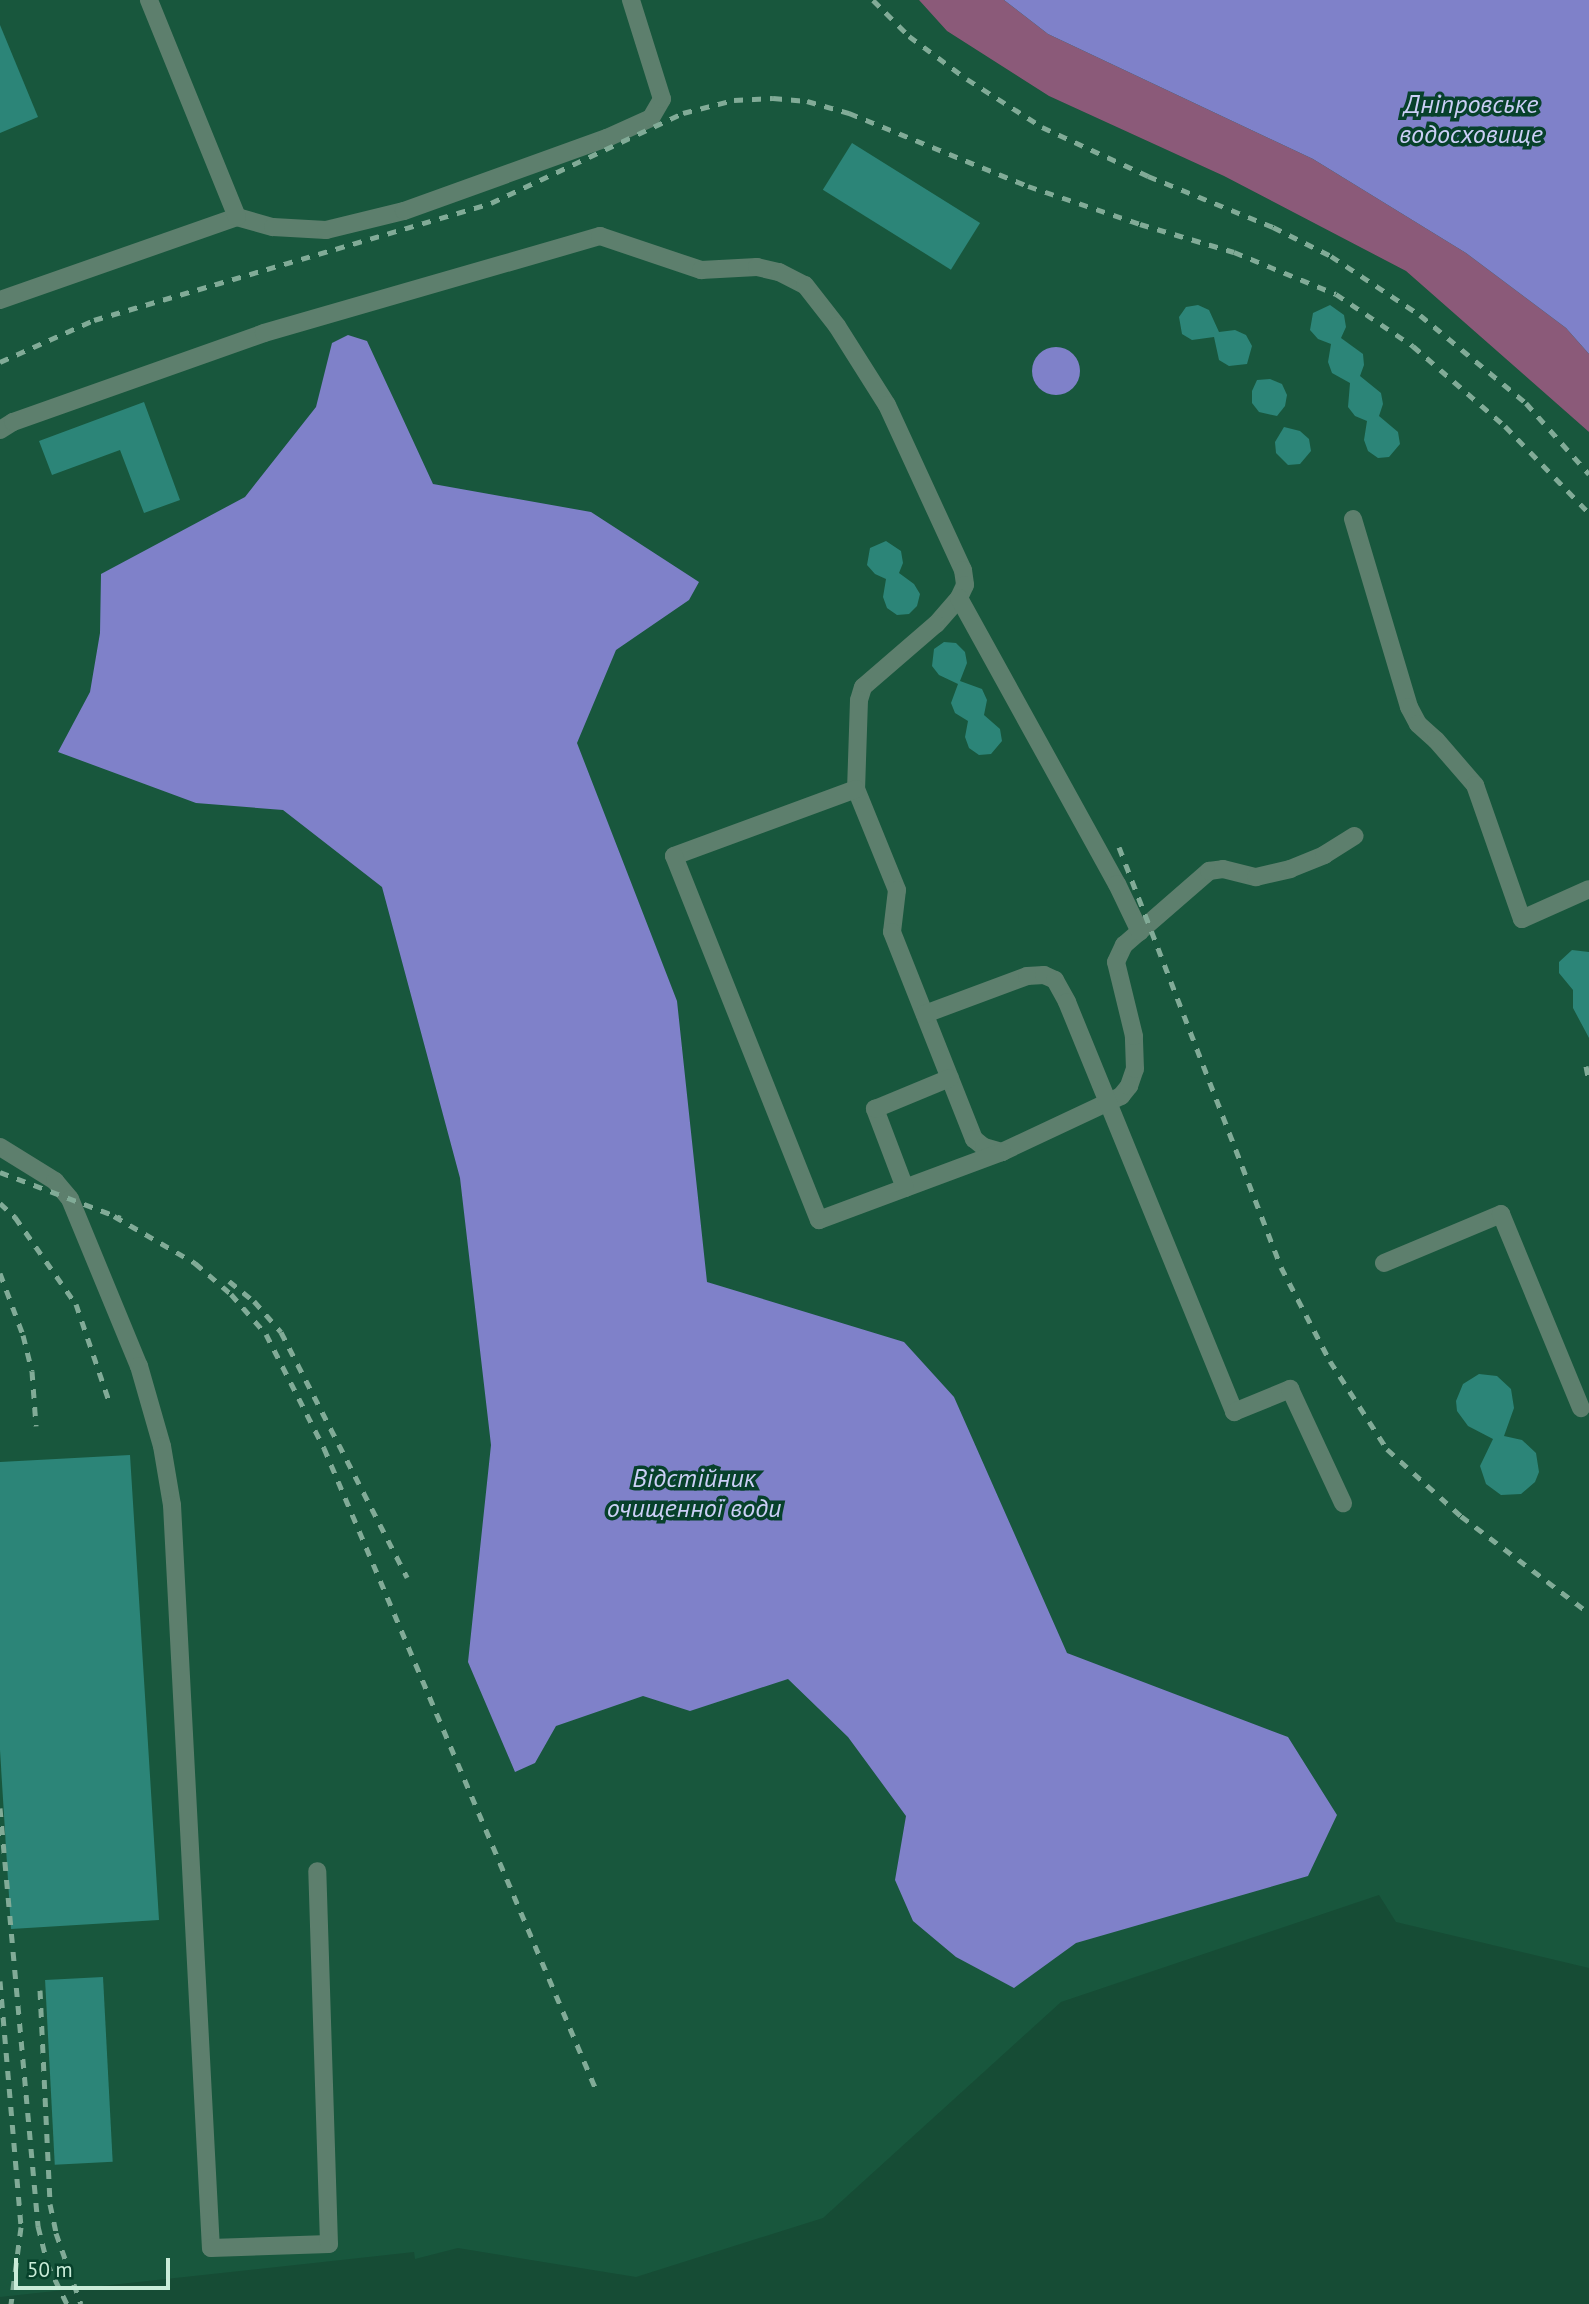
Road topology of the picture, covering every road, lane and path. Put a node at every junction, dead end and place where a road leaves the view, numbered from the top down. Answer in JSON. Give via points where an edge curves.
{"nodes":[{"id":1,"x":149,"y":0,"type":"edge"},
{"id":2,"x":631,"y":0,"type":"edge"},
{"id":3,"x":237,"y":217,"type":"junction"},
{"id":4,"x":0,"y":300,"type":"edge"},
{"id":5,"x":0,"y":430,"type":"edge"},
{"id":6,"x":1353,"y":519,"type":"dead end"},
{"id":7,"x":959,"y":598,"type":"junction"},
{"id":8,"x":856,"y":789,"type":"junction"},
{"id":9,"x":1354,"y":836,"type":"dead end"},
{"id":10,"x":1589,"y":889,"type":"edge"},
{"id":11,"x":1140,"y":932,"type":"junction"},
{"id":12,"x":925,"y":1014,"type":"junction"},
{"id":13,"x":950,"y":1078,"type":"junction"},
{"id":14,"x":1108,"y":1102,"type":"junction"},
{"id":15,"x":0,"y":1147,"type":"edge"},
{"id":16,"x":1002,"y":1152,"type":"junction"},
{"id":17,"x":905,"y":1188,"type":"junction"},
{"id":18,"x":1384,"y":1263,"type":"dead end"},
{"id":19,"x":1581,"y":1408,"type":"dead end"},
{"id":20,"x":1343,"y":1503,"type":"dead end"},
{"id":21,"x":317,"y":1871,"type":"dead end"}],
"edges":[{"from":1,"to":3,"type":"lane"},
{"from":2,"to":3,"type":"lane","via":[[662,99],[651,118],[404,211],[326,230],[274,227]]},
{"from":3,"to":4,"type":"lane"},
{"from":5,"to":7,"type":"lane","via":[[264,333],[600,236],[701,270],[757,267],[805,285],[887,405],[963,570],[965,586]]},
{"from":6,"to":10,"type":"lane","via":[[1409,707],[1418,724],[1475,785],[1522,919]]},
{"from":7,"to":8,"type":"lane","via":[[863,687]]},
{"from":7,"to":11,"type":"lane"},
{"from":8,"to":12,"type":"lane","via":[[897,890],[892,932]]},
{"from":8,"to":17,"type":"lane","via":[[674,856],[819,1220]]},
{"from":9,"to":11,"type":"lane","via":[[1290,869],[1256,877],[1223,869],[1209,871]]},
{"from":11,"to":14,"type":"lane","via":[[1124,944],[1116,962],[1134,1036],[1135,1069],[1121,1096]]},
{"from":12,"to":13,"type":"lane"},
{"from":12,"to":14,"type":"lane","via":[[1027,976],[1055,980]]},
{"from":13,"to":16,"type":"lane","via":[[974,1139]]},
{"from":13,"to":17,"type":"lane","via":[[875,1108]]},
{"from":14,"to":16,"type":"lane"},
{"from":14,"to":20,"type":"lane","via":[[1234,1412],[1290,1389]]},
{"from":15,"to":21,"type":"lane","via":[[55,1181],[70,1199],[139,1366],[162,1446],[172,1505],[211,2248],[329,2244]]},
{"from":16,"to":17,"type":"lane"},
{"from":18,"to":19,"type":"lane","via":[[1501,1214]]}]}
